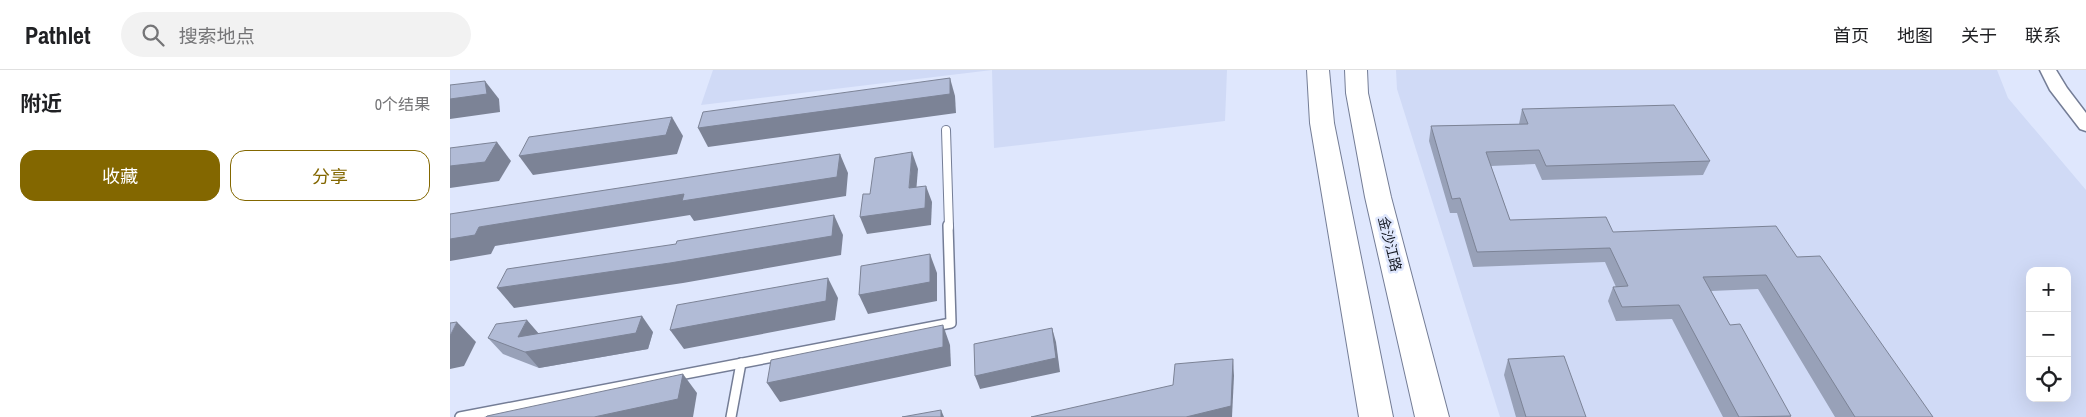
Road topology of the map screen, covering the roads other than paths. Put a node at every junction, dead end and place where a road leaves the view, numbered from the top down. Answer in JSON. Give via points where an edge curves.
{"nodes":[{"id":1,"x":1318,"y":70,"type":"edge"},
{"id":2,"x":1356,"y":70,"type":"edge"},
{"id":3,"x":2048,"y":70,"type":"edge"},
{"id":4,"x":2086,"y":124,"type":"edge"},
{"id":5,"x":946,"y":130,"type":"dead end"},
{"id":6,"x":741,"y":364,"type":"junction"},
{"id":7,"x":460,"y":417,"type":"edge"},
{"id":8,"x":732,"y":417,"type":"edge"},
{"id":9,"x":1376,"y":417,"type":"edge"},
{"id":10,"x":1432,"y":417,"type":"edge"}],
"edges":[{"from":1,"to":9,"type":"main road","via":[[1322,123]]},
{"from":2,"to":10,"type":"main road","name":"金沙江路","via":[[1357,93],[1378,197]]},
{"from":3,"to":4,"type":"street","via":[[2059,90]]},
{"from":5,"to":6,"type":"lane","via":[[951,323]]},
{"from":6,"to":7,"type":"lane"},
{"from":6,"to":8,"type":"lane"}]}
